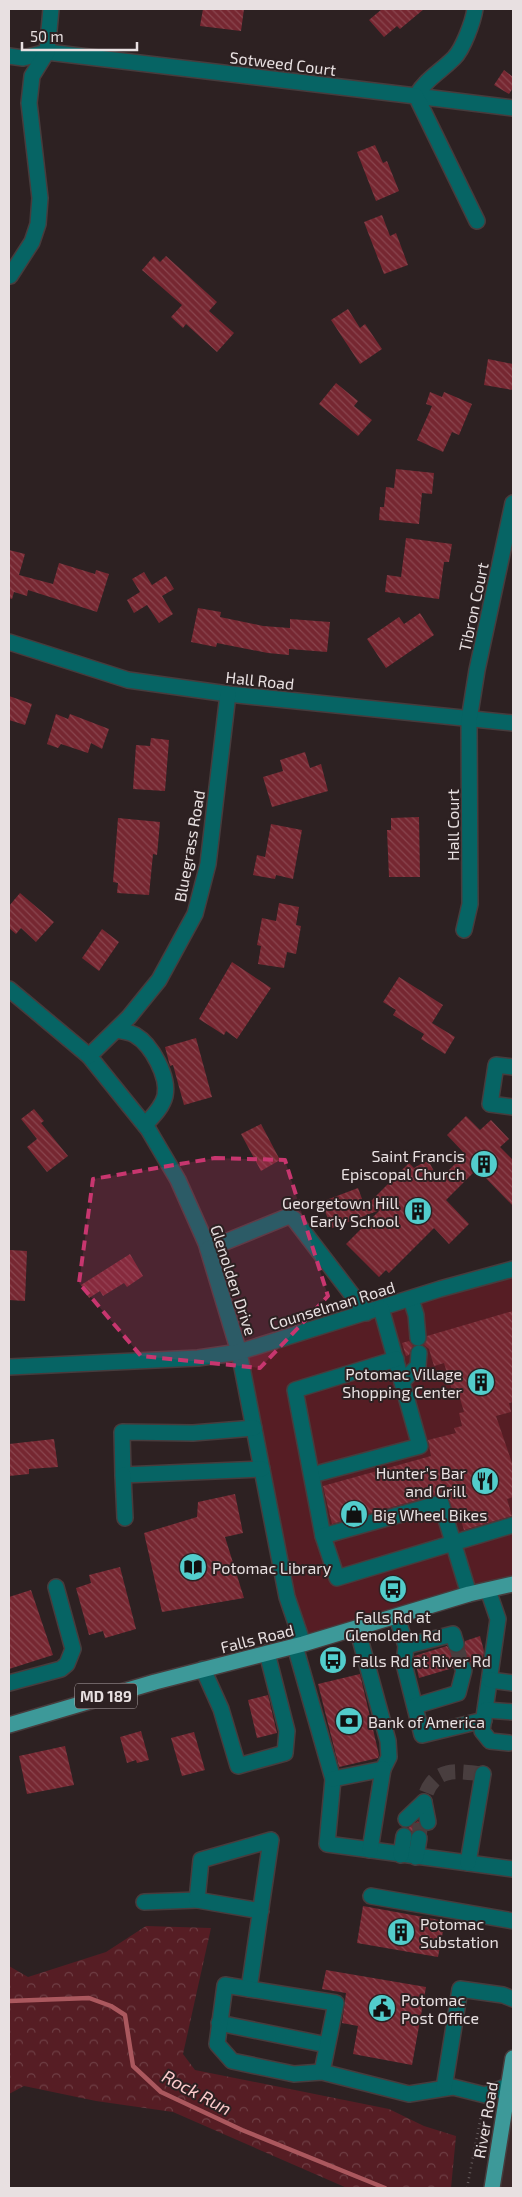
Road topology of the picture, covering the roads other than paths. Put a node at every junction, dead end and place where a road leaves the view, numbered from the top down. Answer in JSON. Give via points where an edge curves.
{"nodes":[{"id":1,"x":51,"y":9,"type":"edge"},
{"id":2,"x":476,"y":9,"type":"edge"},
{"id":3,"x":47,"y":52,"type":"junction"},
{"id":4,"x":9,"y":56,"type":"edge"},
{"id":5,"x":416,"y":96,"type":"junction"},
{"id":6,"x":513,"y":108,"type":"edge"},
{"id":7,"x":477,"y":221,"type":"dead end"},
{"id":8,"x":10,"y":276,"type":"edge"},
{"id":9,"x":513,"y":502,"type":"edge"},
{"id":10,"x":9,"y":642,"type":"edge"},
{"id":11,"x":228,"y":694,"type":"junction"},
{"id":12,"x":470,"y":720,"type":"junction"},
{"id":13,"x":513,"y":723,"type":"edge"},
{"id":14,"x":464,"y":930,"type":"dead end"},
{"id":15,"x":9,"y":989,"type":"edge"},
{"id":16,"x":116,"y":1030,"type":"junction"},
{"id":17,"x":89,"y":1056,"type":"junction"},
{"id":18,"x":513,"y":1068,"type":"edge"},
{"id":19,"x":513,"y":1107,"type":"edge"},
{"id":20,"x":144,"y":1125,"type":"junction"},
{"id":21,"x":208,"y":1249,"type":"junction"},
{"id":22,"x":513,"y":1269,"type":"edge"},
{"id":23,"x":411,"y":1298,"type":"junction"},
{"id":24,"x":381,"y":1308,"type":"junction"},
{"id":25,"x":366,"y":1313,"type":"junction"},
{"id":26,"x":239,"y":1352,"type":"junction"},
{"id":27,"x":396,"y":1359,"type":"junction"},
{"id":28,"x":9,"y":1366,"type":"edge"},
{"id":29,"x":402,"y":1382,"type":"junction"},
{"id":30,"x":254,"y":1428,"type":"junction"},
{"id":31,"x":262,"y":1469,"type":"junction"},
{"id":32,"x":123,"y":1475,"type":"junction"},
{"id":33,"x":312,"y":1475,"type":"junction"},
{"id":34,"x":126,"y":1518,"type":"dead end"},
{"id":35,"x":513,"y":1525,"type":"edge"},
{"id":36,"x":323,"y":1536,"type":"junction"},
{"id":37,"x":453,"y":1543,"type":"junction"},
{"id":38,"x":513,"y":1584,"type":"edge"},
{"id":39,"x":56,"y":1587,"type":"dead end"},
{"id":40,"x":488,"y":1590,"type":"junction"},
{"id":41,"x":469,"y":1594,"type":"junction"},
{"id":42,"x":397,"y":1617,"type":"junction"},
{"id":43,"x":357,"y":1628,"type":"junction"},
{"id":44,"x":456,"y":1644,"type":"dead end"},
{"id":45,"x":299,"y":1645,"type":"junction"},
{"id":46,"x":406,"y":1646,"type":"junction"},
{"id":47,"x":267,"y":1653,"type":"junction"},
{"id":48,"x":462,"y":1666,"type":"tunnel mouth"},
{"id":49,"x":203,"y":1670,"type":"junction"},
{"id":50,"x":490,"y":1680,"type":"junction"},
{"id":51,"x":9,"y":1683,"type":"edge"},
{"id":52,"x":513,"y":1683,"type":"edge"},
{"id":53,"x":414,"y":1706,"type":"junction"},
{"id":54,"x":513,"y":1712,"type":"edge"},
{"id":55,"x":485,"y":1715,"type":"junction"},
{"id":56,"x":9,"y":1724,"type":"edge"},
{"id":57,"x":508,"y":1743,"type":"dead end"},
{"id":58,"x":383,"y":1769,"type":"junction"},
{"id":59,"x":482,"y":1774,"type":"dead end"},
{"id":60,"x":333,"y":1779,"type":"junction"},
{"id":61,"x":409,"y":1820,"type":"dead end"},
{"id":62,"x":428,"y":1822,"type":"dead end"},
{"id":63,"x":370,"y":1850,"type":"junction"},
{"id":64,"x":412,"y":1856,"type":"junction"},
{"id":65,"x":468,"y":1863,"type":"junction"},
{"id":66,"x":513,"y":1869,"type":"edge"},
{"id":67,"x":371,"y":1896,"type":"dead end"},
{"id":68,"x":197,"y":1900,"type":"junction"},
{"id":69,"x":144,"y":1902,"type":"dead end"},
{"id":70,"x":261,"y":1911,"type":"junction"},
{"id":71,"x":513,"y":1920,"type":"edge"},
{"id":72,"x":249,"y":1988,"type":"junction"},
{"id":73,"x":513,"y":1999,"type":"edge"},
{"id":74,"x":219,"y":2023,"type":"junction"},
{"id":75,"x":327,"y":2045,"type":"junction"},
{"id":76,"x":513,"y":2058,"type":"edge"},
{"id":77,"x":322,"y":2072,"type":"junction"},
{"id":78,"x":512,"y":2087,"type":"edge"},
{"id":79,"x":444,"y":2088,"type":"junction"},
{"id":80,"x":492,"y":2188,"type":"edge"}],
"edges":[{"from":1,"to":3,"type":"street"},
{"from":2,"to":5,"type":"street","via":[[456,57],[425,81]]},
{"from":3,"to":4,"type":"street","name":"Sotweed Court","via":[[23,58]]},
{"from":3,"to":5,"type":"street","name":"Sotweed Court"},
{"from":3,"to":8,"type":"street","via":[[32,76],[29,103],[40,198],[38,224],[32,242]]},
{"from":5,"to":6,"type":"street","name":"Sotweed Court"},
{"from":5,"to":7,"type":"street"},
{"from":9,"to":12,"type":"street","name":"Tibron Court","via":[[477,670]]},
{"from":10,"to":11,"type":"street","name":"Hall Road","via":[[128,680]]},
{"from":11,"to":12,"type":"street","name":"Hall Road"},
{"from":11,"to":16,"type":"street","name":"Bluegrass Road","via":[[208,864],[195,914],[159,980]]},
{"from":12,"to":13,"type":"street","name":"Hall Road"},
{"from":12,"to":14,"type":"street","name":"Hall Court","via":[[470,904]]},
{"from":15,"to":17,"type":"street","name":"Glenolden Drive"},
{"from":16,"to":17,"type":"street","name":"Bluegrass Road"},
{"from":16,"to":20,"type":"street","via":[[136,1035],[151,1051],[162,1073],[166,1094]]},
{"from":17,"to":20,"type":"street","name":"Glenolden Drive"},
{"from":18,"to":19,"type":"street","via":[[496,1065],[490,1104]]},
{"from":20,"to":21,"type":"street","name":"Glenolden Drive","via":[[178,1180]]},
{"from":21,"to":25,"type":"street","via":[[288,1216],[294,1219]]},
{"from":21,"to":26,"type":"street","name":"Glenolden Drive"},
{"from":22,"to":23,"type":"street","name":"Counselman Road"},
{"from":23,"to":24,"type":"street","name":"Counselman Road"},
{"from":23,"to":29,"type":"street","via":[[416,1315],[418,1366]]},
{"from":24,"to":25,"type":"street","name":"Counselman Road"},
{"from":24,"to":27,"type":"street"},
{"from":25,"to":26,"type":"street","name":"Counselman Road"},
{"from":26,"to":28,"type":"street","name":"Counselman Road","via":[[198,1358]]},
{"from":26,"to":30,"type":"street","name":"Glenolden Drive"},
{"from":27,"to":29,"type":"street"},
{"from":27,"to":33,"type":"street","via":[[295,1390]]},
{"from":29,"to":33,"type":"street","via":[[420,1446]]},
{"from":30,"to":31,"type":"street","name":"Glenolden Drive"},
{"from":30,"to":32,"type":"street","via":[[193,1433],[122,1432]]},
{"from":31,"to":32,"type":"street"},
{"from":31,"to":45,"type":"street","name":"Glenolden Drive"},
{"from":32,"to":34,"type":"street"},
{"from":33,"to":36,"type":"street"},
{"from":35,"to":37,"type":"street"},
{"from":36,"to":37,"type":"street","via":[[441,1503]]},
{"from":36,"to":37,"type":"street","via":[[337,1578]]},
{"from":37,"to":41,"type":"street"},
{"from":38,"to":40,"type":"main road","name":"Falls Road","number":"MD 189"},
{"from":39,"to":51,"type":"street","via":[[73,1649],[71,1657],[60,1669]]},
{"from":40,"to":41,"type":"main road","name":"Falls Road","number":"MD 189"},
{"from":40,"to":50,"type":"street","via":[[498,1619]]},
{"from":41,"to":42,"type":"main road","name":"Falls Road","number":"MD 189"},
{"from":42,"to":43,"type":"main road","name":"Falls Road","number":"MD 189"},
{"from":42,"to":46,"type":"street"},
{"from":43,"to":45,"type":"main road","name":"Falls Road","number":"MD 189"},
{"from":43,"to":58,"type":"street","via":[[388,1741],[389,1757]]},
{"from":44,"to":46,"type":"street","via":[[453,1634]]},
{"from":45,"to":47,"type":"main road","name":"Falls Road","number":"MD 189"},
{"from":45,"to":60,"type":"street","name":"Glenolden Drive"},
{"from":46,"to":53,"type":"street","via":[[404,1664]]},
{"from":47,"to":49,"type":"main road","name":"Falls Road","number":"MD 189"},
{"from":47,"to":49,"type":"street","via":[[287,1731],[285,1752],[238,1766],[221,1709]]},
{"from":48,"to":53,"type":"street","via":[[464,1670],[458,1693]]},
{"from":49,"to":56,"type":"main road","name":"Falls Road","number":"MD 189"},
{"from":50,"to":52,"type":"street"},
{"from":50,"to":55,"type":"street"},
{"from":53,"to":55,"type":"street","via":[[422,1735]]},
{"from":54,"to":55,"type":"street"},
{"from":55,"to":57,"type":"street","via":[[482,1731],[490,1741]]},
{"from":58,"to":60,"type":"street"},
{"from":58,"to":63,"type":"street"},
{"from":59,"to":65,"type":"street"},
{"from":60,"to":63,"type":"street","via":[[327,1844]]},
{"from":61,"to":62,"type":"street","via":[[424,1802]]},
{"from":63,"to":64,"type":"street"},
{"from":64,"to":64,"type":"street","via":[[415,1837]]},
{"from":64,"to":65,"type":"street"},
{"from":65,"to":66,"type":"street"},
{"from":67,"to":71,"type":"street"},
{"from":68,"to":69,"type":"street"},
{"from":68,"to":70,"type":"street"},
{"from":68,"to":70,"type":"street","via":[[201,1860],[271,1840]]},
{"from":70,"to":72,"type":"street"},
{"from":72,"to":74,"type":"street","via":[[225,1984]]},
{"from":72,"to":75,"type":"street","via":[[336,2003]]},
{"from":73,"to":79,"type":"street","via":[[460,1988]]},
{"from":74,"to":75,"type":"street"},
{"from":74,"to":77,"type":"street","via":[[217,2044],[232,2061],[294,2074]]},
{"from":75,"to":77,"type":"street"},
{"from":76,"to":78,"type":"main road","name":"River Road"},
{"from":77,"to":79,"type":"street","via":[[409,2094]]},
{"from":78,"to":79,"type":"street","via":[[485,2095],[453,2087]]},
{"from":78,"to":80,"type":"main road","name":"River Road"}]}
